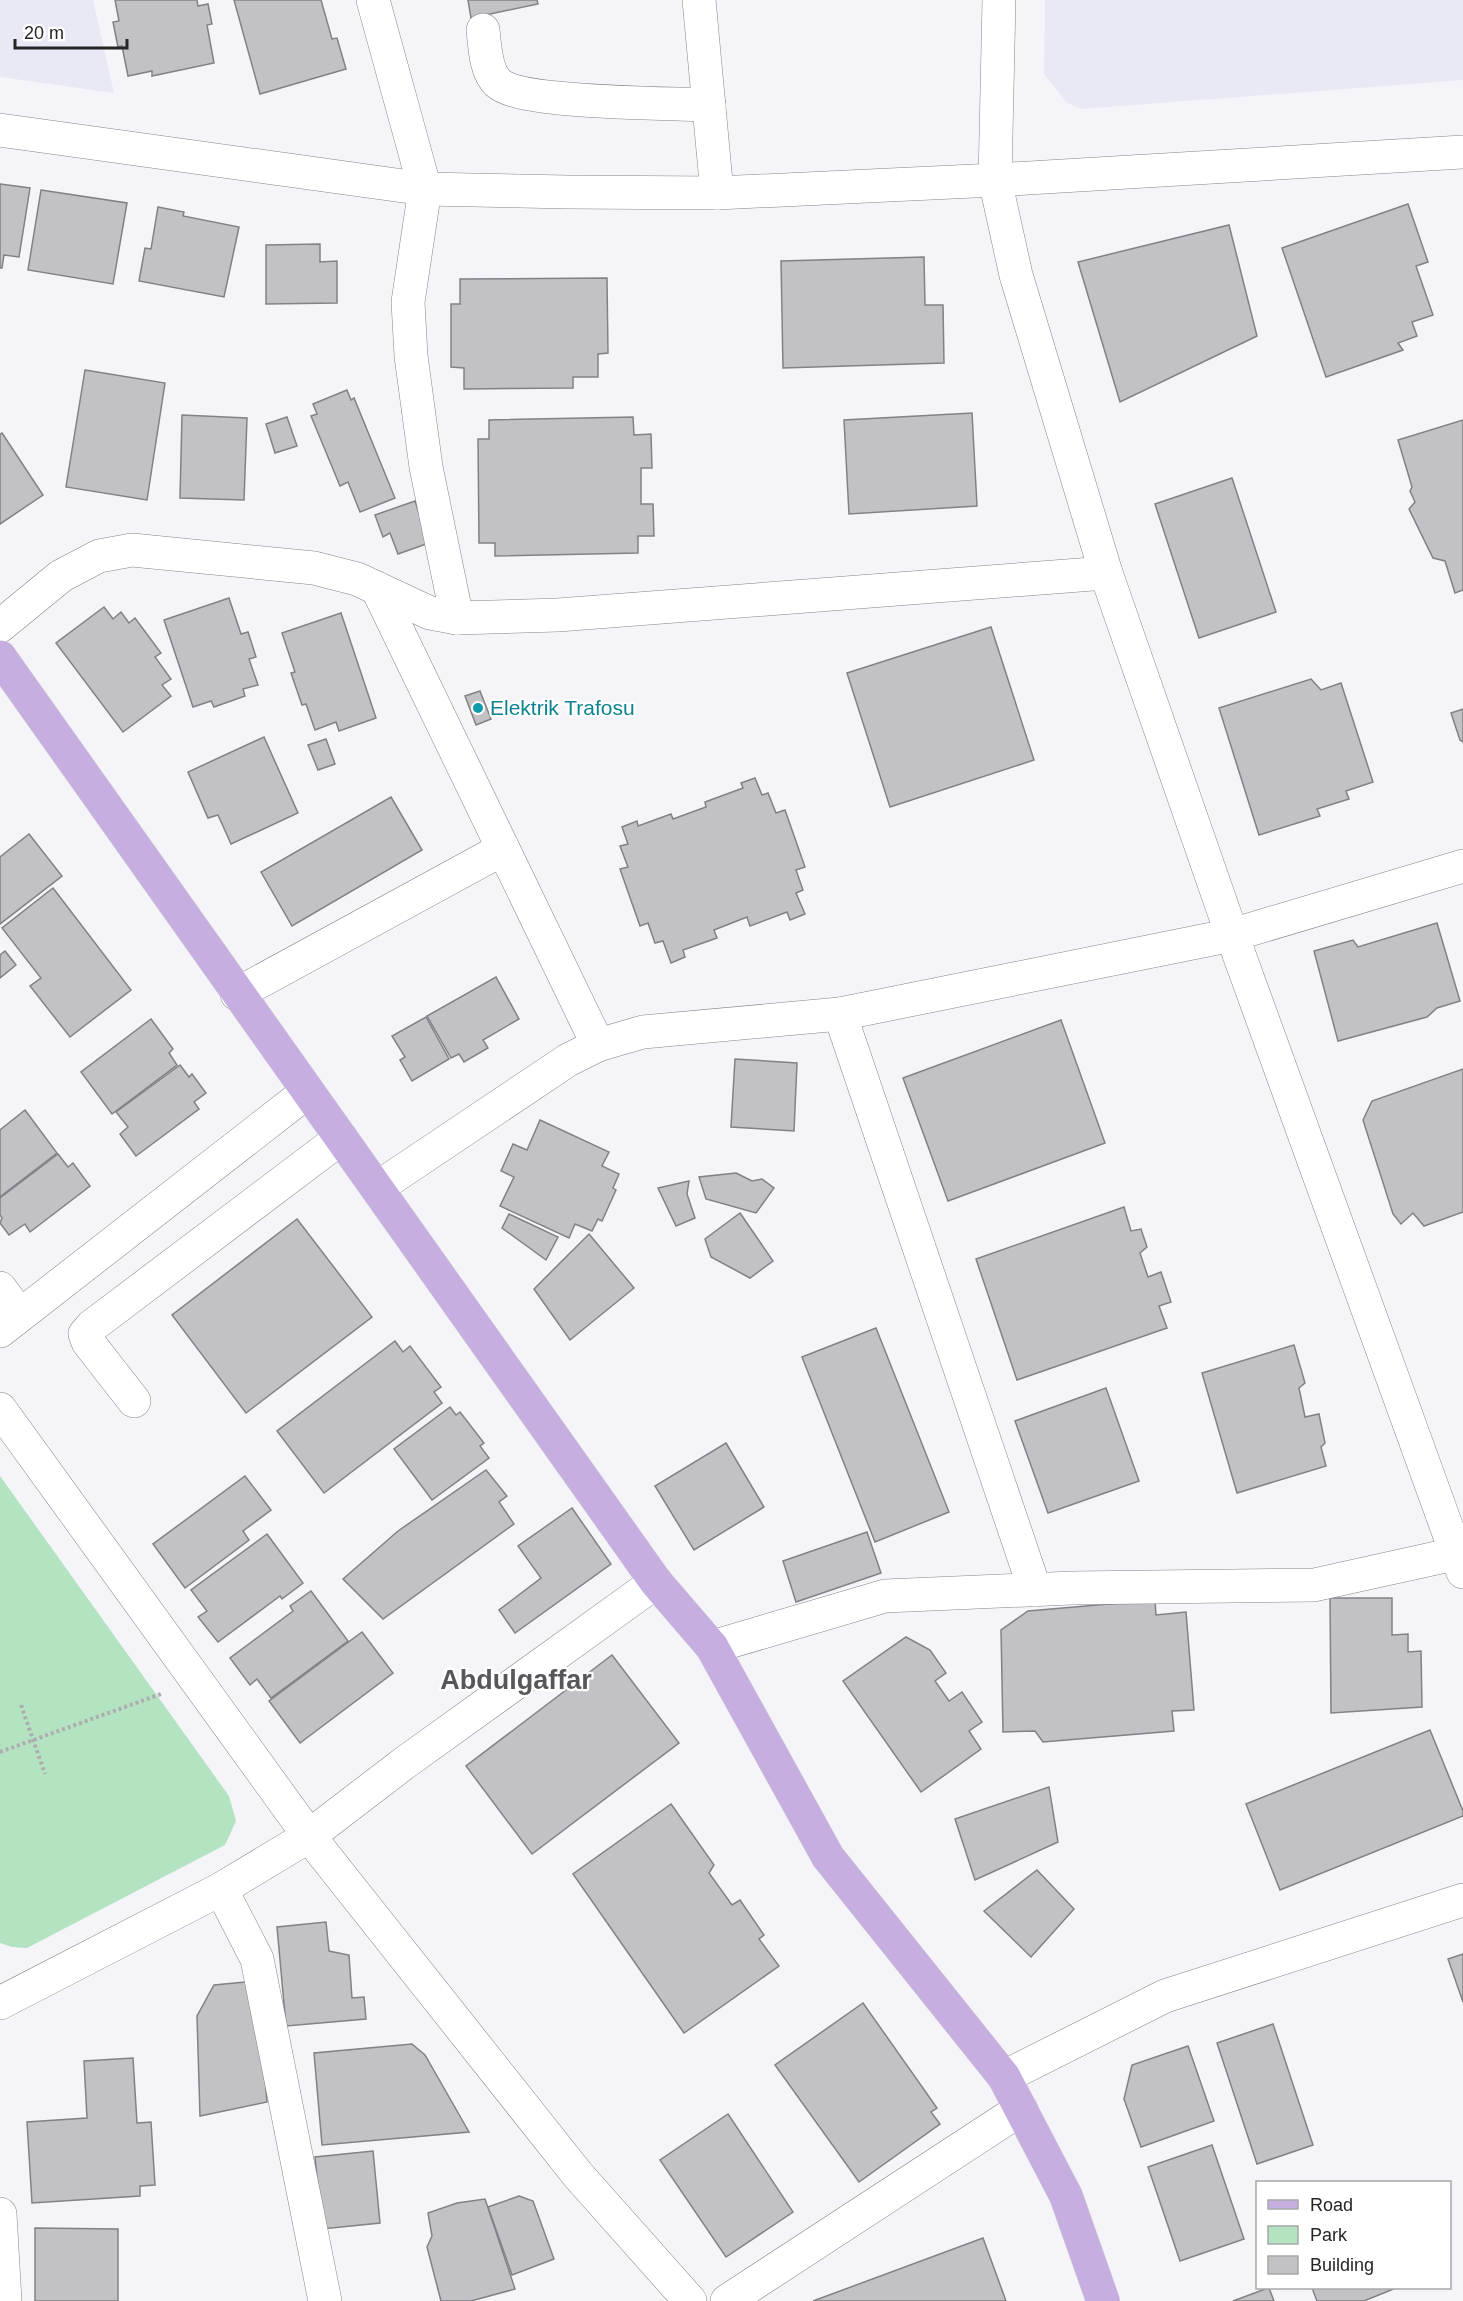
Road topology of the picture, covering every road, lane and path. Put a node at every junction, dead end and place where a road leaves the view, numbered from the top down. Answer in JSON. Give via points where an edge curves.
{"nodes":[{"id":1,"x":373,"y":0,"type":"edge"},
{"id":2,"x":699,"y":0,"type":"edge"},
{"id":3,"x":999,"y":0,"type":"edge"},
{"id":4,"x":483,"y":30,"type":"dead end"},
{"id":5,"x":709,"y":105,"type":"junction"},
{"id":6,"x":0,"y":130,"type":"edge"},
{"id":7,"x":1463,"y":152,"type":"edge"},
{"id":8,"x":995,"y":180,"type":"junction"},
{"id":9,"x":425,"y":189,"type":"junction"},
{"id":10,"x":717,"y":193,"type":"junction"},
{"id":11,"x":1106,"y":573,"type":"junction"},
{"id":12,"x":377,"y":588,"type":"junction"},
{"id":13,"x":457,"y":618,"type":"junction"},
{"id":14,"x":0,"y":626,"type":"edge"},
{"id":15,"x":0,"y":657,"type":"edge"},
{"id":16,"x":503,"y":849,"type":"junction"},
{"id":17,"x":1463,"y":866,"type":"edge"},
{"id":18,"x":1232,"y":935,"type":"junction"},
{"id":19,"x":237,"y":994,"type":"junction"},
{"id":20,"x":840,"y":1014,"type":"junction"},
{"id":21,"x":598,"y":1045,"type":"junction"},
{"id":22,"x":307,"y":1092,"type":"junction"},
{"id":23,"x":340,"y":1138,"type":"junction"},
{"id":24,"x":377,"y":1188,"type":"junction"},
{"id":25,"x":0,"y":1288,"type":"edge"},
{"id":26,"x":10,"y":1323,"type":"edge"},
{"id":27,"x":134,"y":1401,"type":"dead end"},
{"id":28,"x":0,"y":1408,"type":"edge"},
{"id":29,"x":1461,"y":1559,"type":"edge"},
{"id":30,"x":656,"y":1582,"type":"junction"},
{"id":31,"x":1035,"y":1590,"type":"junction"},
{"id":32,"x":712,"y":1647,"type":"junction"},
{"id":33,"x":163,"y":1694,"type":"dead end"},
{"id":34,"x":21,"y":1705,"type":"dead end"},
{"id":35,"x":32,"y":1741,"type":"junction"},
{"id":36,"x":0,"y":1752,"type":"edge"},
{"id":37,"x":45,"y":1774,"type":"dead end"},
{"id":38,"x":309,"y":1836,"type":"junction"},
{"id":39,"x":221,"y":1889,"type":"junction"},
{"id":40,"x":1463,"y":1900,"type":"edge"},
{"id":41,"x":0,"y":2003,"type":"edge"},
{"id":42,"x":1004,"y":2077,"type":"junction"},
{"id":43,"x":1021,"y":2109,"type":"junction"},
{"id":44,"x":0,"y":2214,"type":"edge"},
{"id":45,"x":5,"y":2301,"type":"edge"},
{"id":46,"x":325,"y":2301,"type":"edge"},
{"id":47,"x":690,"y":2301,"type":"edge"},
{"id":48,"x":726,"y":2301,"type":"edge"},
{"id":49,"x":1103,"y":2301,"type":"edge"}],
"edges":[{"from":1,"to":9,"type":"street"},
{"from":2,"to":5,"type":"street"},
{"from":3,"to":8,"type":"street"},
{"from":4,"to":5,"type":"street","via":[[489,67],[497,83],[511,90],[546,98]]},
{"from":5,"to":10,"type":"street"},
{"from":6,"to":9,"type":"street"},
{"from":7,"to":8,"type":"street"},
{"from":8,"to":10,"type":"street"},
{"from":8,"to":11,"type":"street","via":[[1016,275]]},
{"from":9,"to":10,"type":"street"},
{"from":9,"to":13,"type":"street","via":[[408,302],[411,356],[426,467]]},
{"from":11,"to":13,"type":"street","via":[[558,615]]},
{"from":11,"to":18,"type":"street"},
{"from":12,"to":13,"type":"street","via":[[430,613]]},
{"from":12,"to":14,"type":"street","via":[[314,568],[132,550],[99,556],[61,576]]},
{"from":12,"to":16,"type":"street"},
{"from":15,"to":19,"type":"main road"},
{"from":16,"to":19,"type":"street"},
{"from":16,"to":21,"type":"street"},
{"from":17,"to":18,"type":"street"},
{"from":18,"to":20,"type":"street"},
{"from":18,"to":29,"type":"street"},
{"from":19,"to":22,"type":"main road"},
{"from":20,"to":21,"type":"street","via":[[643,1032]]},
{"from":20,"to":31,"type":"street"},
{"from":21,"to":24,"type":"street","via":[[568,1060]]},
{"from":22,"to":23,"type":"main road"},
{"from":22,"to":26,"type":"street"},
{"from":23,"to":24,"type":"main road"},
{"from":23,"to":27,"type":"street","via":[[85,1334]]},
{"from":24,"to":30,"type":"main road"},
{"from":25,"to":26,"type":"street"},
{"from":28,"to":38,"type":"street"},
{"from":29,"to":31,"type":"street","via":[[1314,1586]]},
{"from":30,"to":32,"type":"main road"},
{"from":30,"to":38,"type":"street"},
{"from":31,"to":32,"type":"street","via":[[885,1596]]},
{"from":32,"to":42,"type":"main road","via":[[828,1857]]},
{"from":33,"to":35,"type":"path"},
{"from":34,"to":35,"type":"path"},
{"from":35,"to":36,"type":"path"},
{"from":35,"to":37,"type":"path"},
{"from":38,"to":39,"type":"street"},
{"from":38,"to":47,"type":"street","via":[[578,2175]]},
{"from":39,"to":41,"type":"street"},
{"from":39,"to":46,"type":"street","via":[[257,1959]]},
{"from":40,"to":42,"type":"street","via":[[1166,1996]]},
{"from":42,"to":43,"type":"main road"},
{"from":43,"to":48,"type":"street"},
{"from":43,"to":49,"type":"main road","via":[[1066,2196]]},
{"from":44,"to":45,"type":"street"}]}
